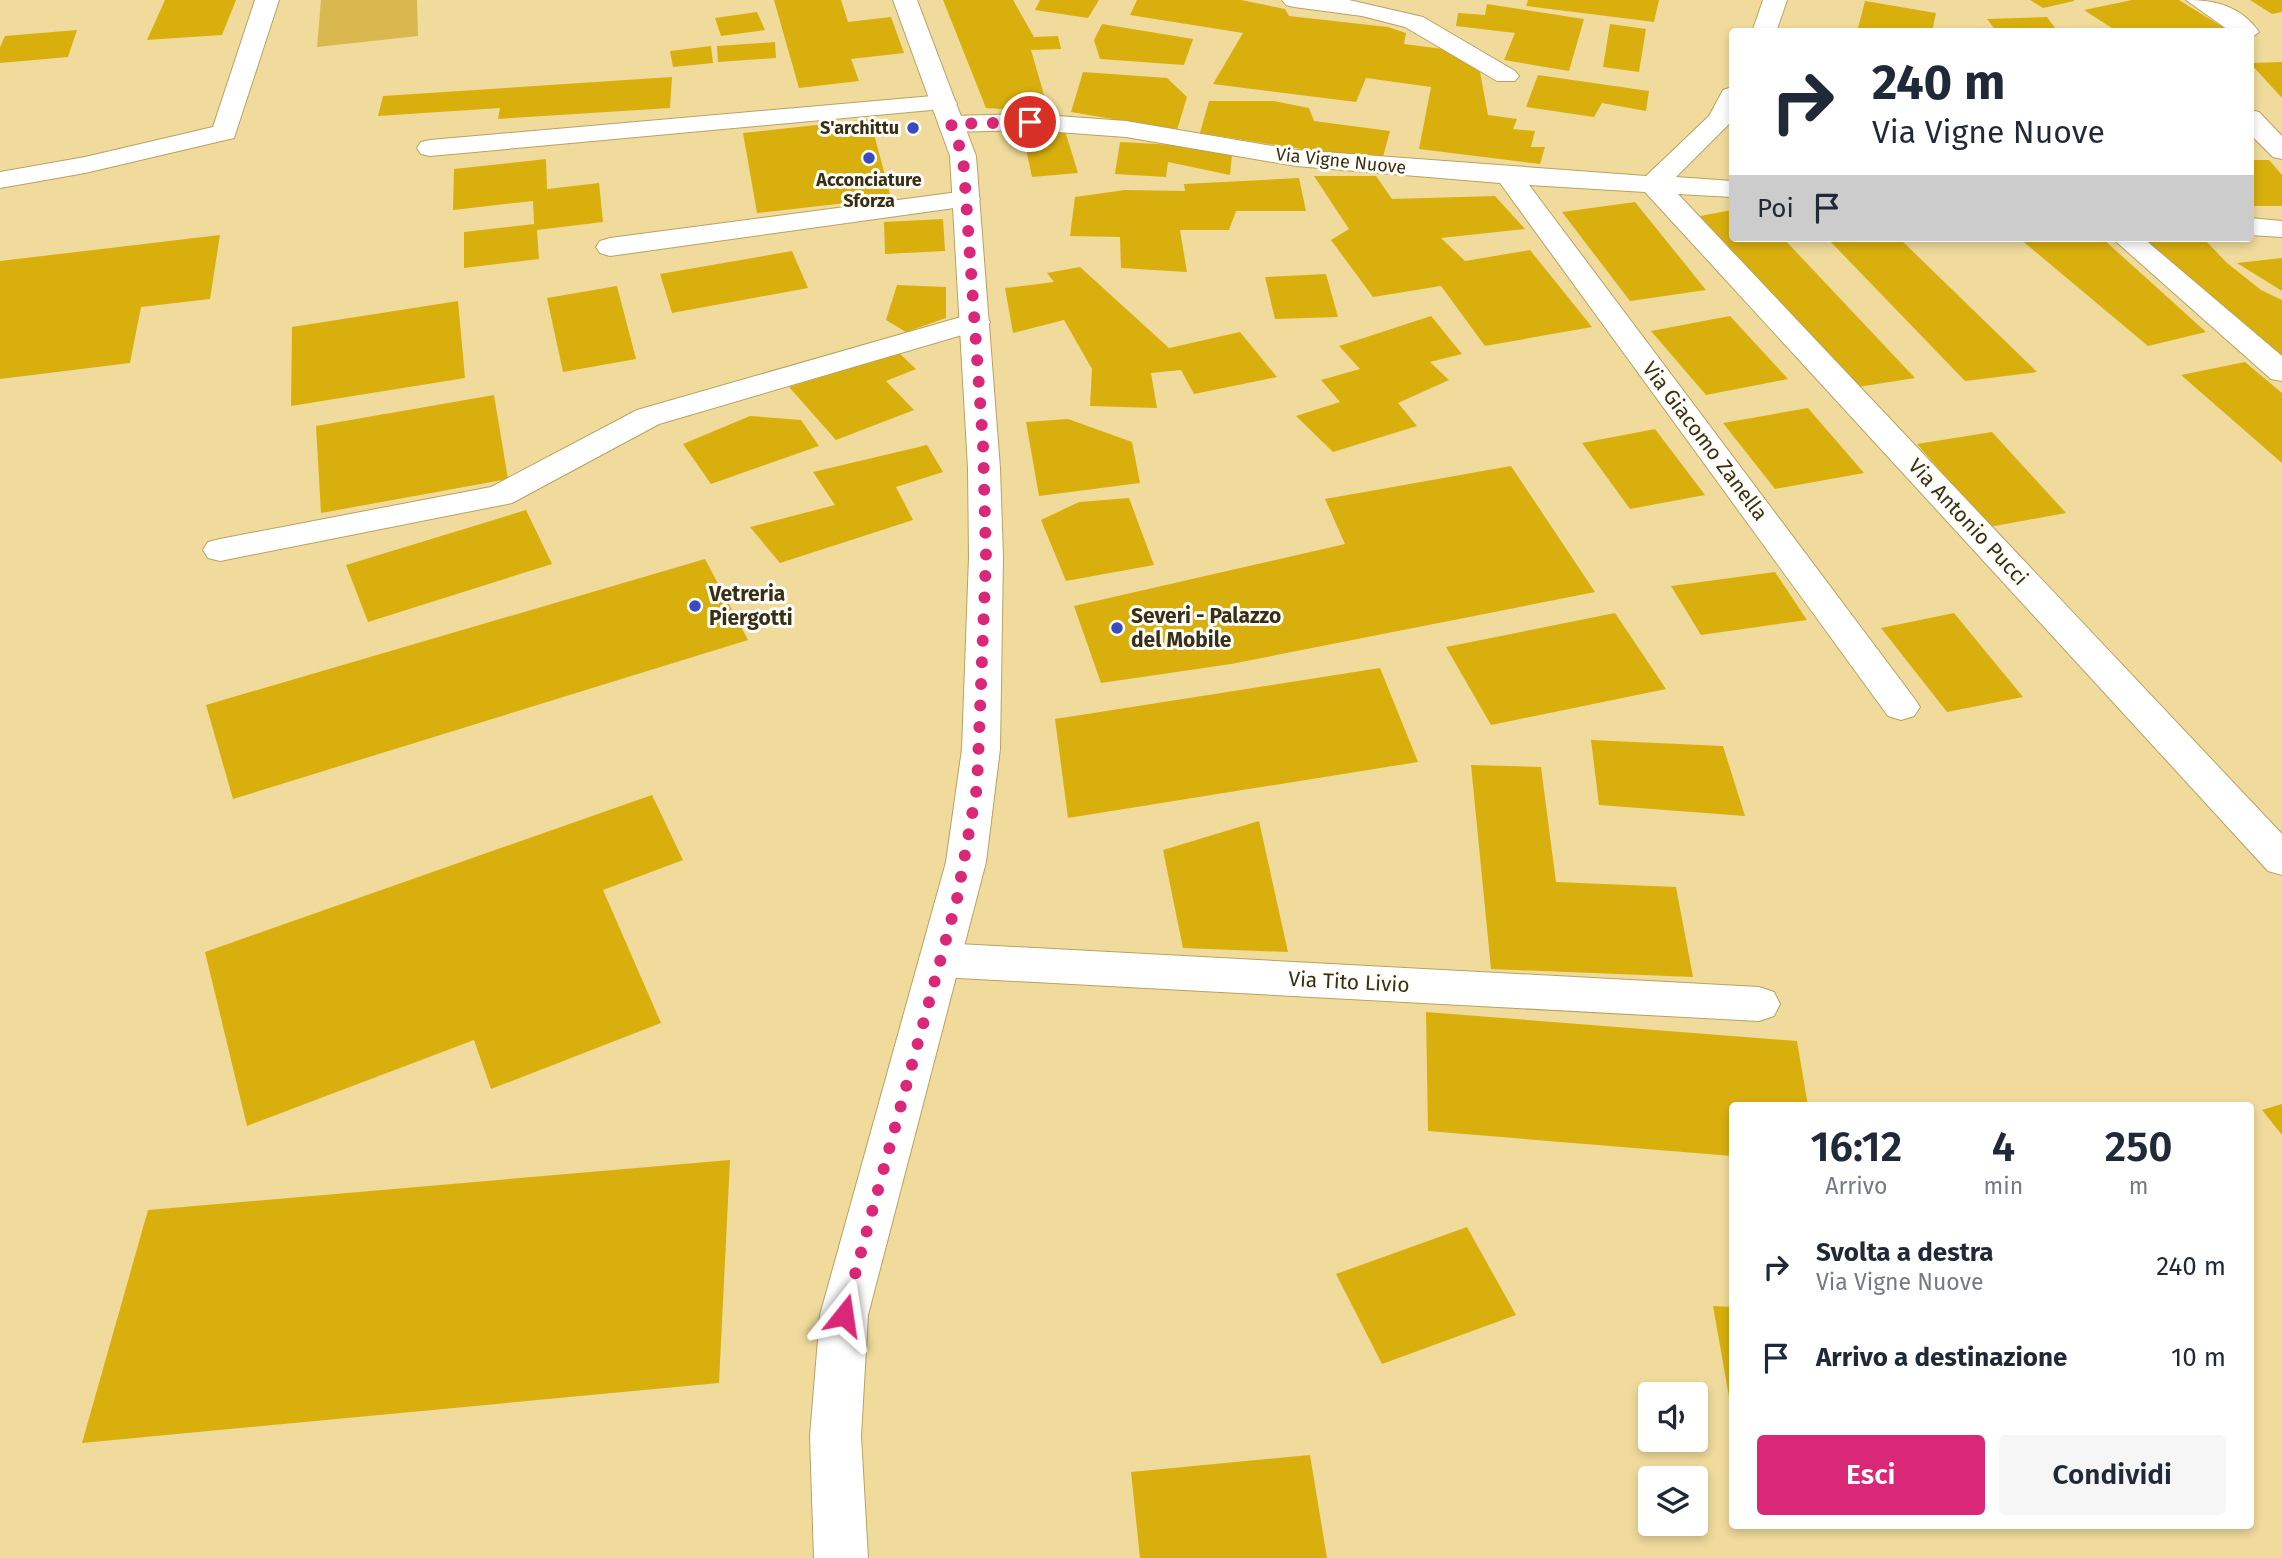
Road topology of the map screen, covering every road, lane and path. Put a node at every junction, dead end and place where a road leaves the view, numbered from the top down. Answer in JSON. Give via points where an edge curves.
{"nodes":[{"id":1,"x":267,"y":0,"type":"edge"},
{"id":2,"x":905,"y":0,"type":"edge"},
{"id":3,"x":1294,"y":0,"type":"edge"},
{"id":4,"x":1775,"y":0,"type":"edge"},
{"id":5,"x":2198,"y":0,"type":"edge"},
{"id":6,"x":1765,"y":28,"type":"edge"},
{"id":7,"x":2241,"y":28,"type":"edge"},
{"id":8,"x":1506,"y":76,"type":"dead end"},
{"id":9,"x":1729,"y":101,"type":"edge"},
{"id":10,"x":947,"y":114,"type":"junction"},
{"id":11,"x":2254,"y":122,"type":"edge"},
{"id":12,"x":430,"y":148,"type":"dead end"},
{"id":13,"x":2282,"y":151,"type":"edge"},
{"id":14,"x":1508,"y":175,"type":"junction"},
{"id":15,"x":0,"y":180,"type":"edge"},
{"id":16,"x":1653,"y":184,"type":"junction"},
{"id":17,"x":1729,"y":189,"type":"edge"},
{"id":18,"x":966,"y":199,"type":"junction"},
{"id":19,"x":2254,"y":226,"type":"edge"},
{"id":20,"x":2282,"y":229,"type":"edge"},
{"id":21,"x":2131,"y":242,"type":"edge"},
{"id":22,"x":610,"y":247,"type":"dead end"},
{"id":23,"x":975,"y":322,"type":"junction"},
{"id":24,"x":2282,"y":372,"type":"edge"},
{"id":25,"x":220,"y":550,"type":"dead end"},
{"id":26,"x":1901,"y":707,"type":"dead end"},
{"id":27,"x":2282,"y":860,"type":"edge"},
{"id":28,"x":940,"y":960,"type":"junction"},
{"id":29,"x":1759,"y":1004,"type":"dead end"},
{"id":30,"x":841,"y":1558,"type":"edge"}],
"edges":[{"from":1,"to":15,"type":"street","via":[[225,132]]},
{"from":2,"to":10,"type":"street"},
{"from":3,"to":8,"type":"street","via":[[1363,9],[1414,22]]},
{"from":4,"to":6,"type":"street"},
{"from":5,"to":7,"type":"street"},
{"from":9,"to":16,"type":"street","via":[[1720,120]]},
{"from":10,"to":12,"type":"street","name":"Via Vigne Nuove"},
{"from":10,"to":14,"type":"street","name":"Via Vigne Nuove","via":[[1126,129],[1296,158]]},
{"from":10,"to":18,"type":"street","via":[[963,156]]},
{"from":11,"to":13,"type":"street"},
{"from":14,"to":16,"type":"street","name":"Via Vigne Nuove"},
{"from":14,"to":26,"type":"street","name":"Via Giacomo Zanella"},
{"from":16,"to":17,"type":"street","name":"Via Vigne Nuove"},
{"from":16,"to":27,"type":"street","name":"Via Antonio Pucci"},
{"from":18,"to":22,"type":"street"},
{"from":18,"to":23,"type":"street"},
{"from":19,"to":20,"type":"street"},
{"from":21,"to":24,"type":"street"},
{"from":23,"to":25,"type":"street","via":[[648,418],[500,496]]},
{"from":23,"to":28,"type":"street","via":[[986,557],[981,749],[966,862]]},
{"from":28,"to":29,"type":"street","name":"Via Tito Livio"},
{"from":28,"to":30,"type":"street","via":[[844,1315],[835,1379],[834,1441]]}]}
